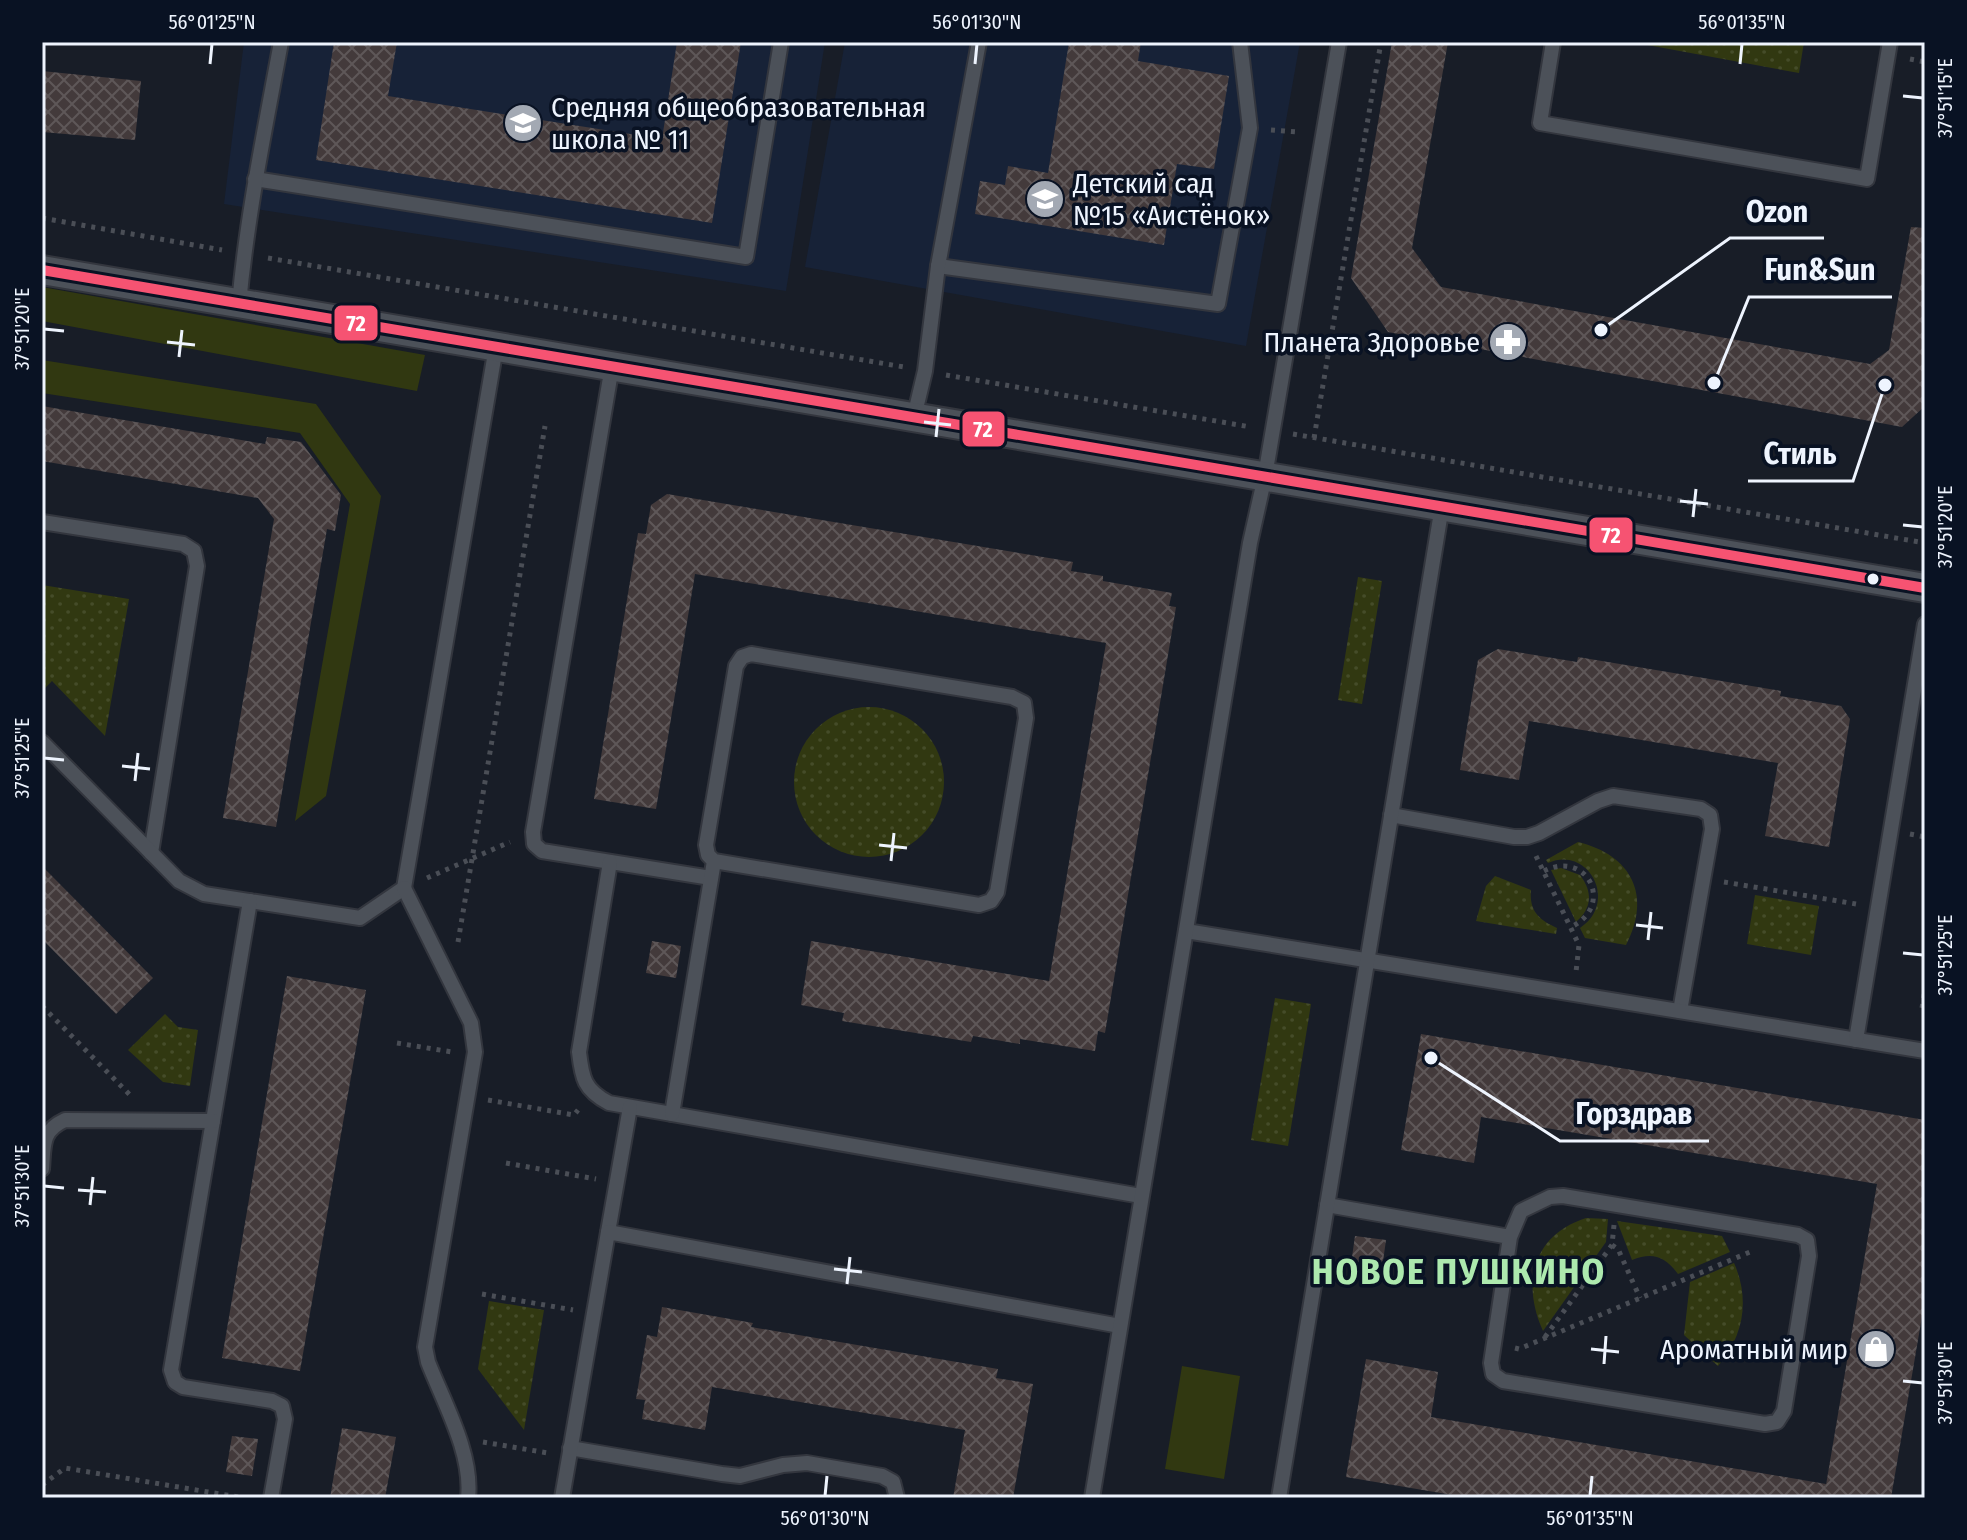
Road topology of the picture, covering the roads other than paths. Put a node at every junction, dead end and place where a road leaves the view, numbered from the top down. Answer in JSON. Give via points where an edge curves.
{"nodes":[{"id":1,"x":281,"y":42,"type":"edge"},
{"id":2,"x":781,"y":42,"type":"edge"},
{"id":3,"x":979,"y":42,"type":"edge"},
{"id":4,"x":1240,"y":42,"type":"edge"},
{"id":5,"x":1339,"y":42,"type":"edge"},
{"id":6,"x":1553,"y":42,"type":"edge"},
{"id":7,"x":1890,"y":42,"type":"edge"},
{"id":8,"x":255,"y":179,"type":"junction"},
{"id":9,"x":938,"y":266,"type":"junction"},
{"id":10,"x":42,"y":270,"type":"edge"},
{"id":11,"x":239,"y":304,"type":"junction"},
{"id":12,"x":496,"y":347,"type":"junction"},
{"id":13,"x":612,"y":366,"type":"junction"},
{"id":14,"x":914,"y":417,"type":"junction"},
{"id":15,"x":1265,"y":476,"type":"junction"},
{"id":16,"x":1442,"y":506,"type":"junction"},
{"id":17,"x":42,"y":522,"type":"edge"},
{"id":18,"x":1925,"y":588,"type":"edge"},
{"id":19,"x":1925,"y":624,"type":"edge"},
{"id":20,"x":42,"y":742,"type":"edge"},
{"id":21,"x":1391,"y":815,"type":"junction"},
{"id":22,"x":151,"y":853,"type":"junction"},
{"id":23,"x":714,"y":861,"type":"junction"},
{"id":24,"x":610,"y":862,"type":"junction"},
{"id":25,"x":711,"y":878,"type":"junction"},
{"id":26,"x":404,"y":888,"type":"junction"},
{"id":27,"x":250,"y":901,"type":"junction"},
{"id":28,"x":1186,"y":931,"type":"junction"},
{"id":29,"x":1367,"y":960,"type":"junction"},
{"id":30,"x":1680,"y":1011,"type":"junction"},
{"id":31,"x":1856,"y":1040,"type":"junction"},
{"id":32,"x":1925,"y":1051,"type":"edge"},
{"id":33,"x":630,"y":1107,"type":"junction"},
{"id":34,"x":672,"y":1114,"type":"junction"},
{"id":35,"x":213,"y":1121,"type":"junction"},
{"id":36,"x":42,"y":1169,"type":"edge"},
{"id":37,"x":1141,"y":1196,"type":"junction"},
{"id":38,"x":1327,"y":1205,"type":"junction"},
{"id":39,"x":608,"y":1232,"type":"junction"},
{"id":40,"x":1510,"y":1237,"type":"junction"},
{"id":41,"x":1120,"y":1326,"type":"junction"},
{"id":42,"x":570,"y":1452,"type":"junction"},
{"id":43,"x":271,"y":1498,"type":"edge"},
{"id":44,"x":468,"y":1498,"type":"edge"},
{"id":45,"x":562,"y":1498,"type":"edge"},
{"id":46,"x":897,"y":1498,"type":"edge"},
{"id":47,"x":1092,"y":1498,"type":"edge"},
{"id":48,"x":1279,"y":1498,"type":"edge"}],
"edges":[{"from":1,"to":8,"type":"lane"},
{"from":2,"to":8,"type":"lane","via":[[746,257]]},
{"from":3,"to":9,"type":"lane"},
{"from":4,"to":9,"type":"lane","via":[[1250,128],[1218,304]]},
{"from":5,"to":15,"type":"lane"},
{"from":6,"to":7,"type":"lane","via":[[1540,123],[1867,179]]},
{"from":8,"to":11,"type":"lane"},
{"from":9,"to":14,"type":"lane"},
{"from":10,"to":11,"type":"street"},
{"from":11,"to":12,"type":"street"},
{"from":12,"to":13,"type":"street"},
{"from":12,"to":26,"type":"lane"},
{"from":13,"to":14,"type":"street"},
{"from":13,"to":24,"type":"lane","via":[[533,832],[534,844],[542,851]]},
{"from":14,"to":15,"type":"street"},
{"from":15,"to":16,"type":"street"},
{"from":15,"to":28,"type":"lane"},
{"from":16,"to":18,"type":"street"},
{"from":16,"to":21,"type":"lane"},
{"from":17,"to":22,"type":"lane","via":[[183,544],[194,551],[197,566]]},
{"from":19,"to":31,"type":"lane"},
{"from":20,"to":22,"type":"lane"},
{"from":21,"to":29,"type":"lane"},
{"from":21,"to":30,"type":"lane","via":[[1514,837],[1539,833],[1613,796],[1701,809],[1710,815],[1712,829]]},
{"from":22,"to":27,"type":"lane","via":[[191,889]]},
{"from":23,"to":23,"type":"lane","via":[[706,845],[736,666],[742,657],[751,654],[1024,703],[1026,718],[997,892],[991,901],[979,905]]},
{"from":23,"to":25,"type":"lane"},
{"from":24,"to":25,"type":"lane"},
{"from":24,"to":33,"type":"lane","via":[[579,1052],[582,1077],[593,1095]]},
{"from":25,"to":34,"type":"lane"},
{"from":26,"to":27,"type":"lane","via":[[360,918]]},
{"from":26,"to":44,"type":"lane","via":[[475,1036],[425,1347],[470,1476]]},
{"from":27,"to":35,"type":"lane"},
{"from":28,"to":29,"type":"lane"},
{"from":28,"to":37,"type":"lane"},
{"from":29,"to":30,"type":"lane"},
{"from":29,"to":38,"type":"lane"},
{"from":30,"to":31,"type":"lane"},
{"from":31,"to":32,"type":"lane"},
{"from":33,"to":34,"type":"lane"},
{"from":33,"to":39,"type":"lane"},
{"from":34,"to":37,"type":"lane"},
{"from":35,"to":36,"type":"lane","via":[[65,1120],[52,1126],[44,1139]]},
{"from":35,"to":43,"type":"lane","via":[[171,1370],[183,1387],[282,1406],[285,1419]]},
{"from":37,"to":41,"type":"lane"},
{"from":38,"to":40,"type":"lane"},
{"from":38,"to":48,"type":"lane"},
{"from":39,"to":41,"type":"lane"},
{"from":39,"to":42,"type":"lane"},
{"from":40,"to":40,"type":"lane","via":[[1521,1211],[1563,1196],[1807,1240],[1809,1256],[1784,1411],[1777,1422],[1503,1381],[1493,1374],[1491,1363]]},
{"from":41,"to":47,"type":"lane"},
{"from":42,"to":45,"type":"lane"},
{"from":42,"to":46,"type":"lane","via":[[740,1476],[807,1463],[882,1476],[893,1482]]}]}
